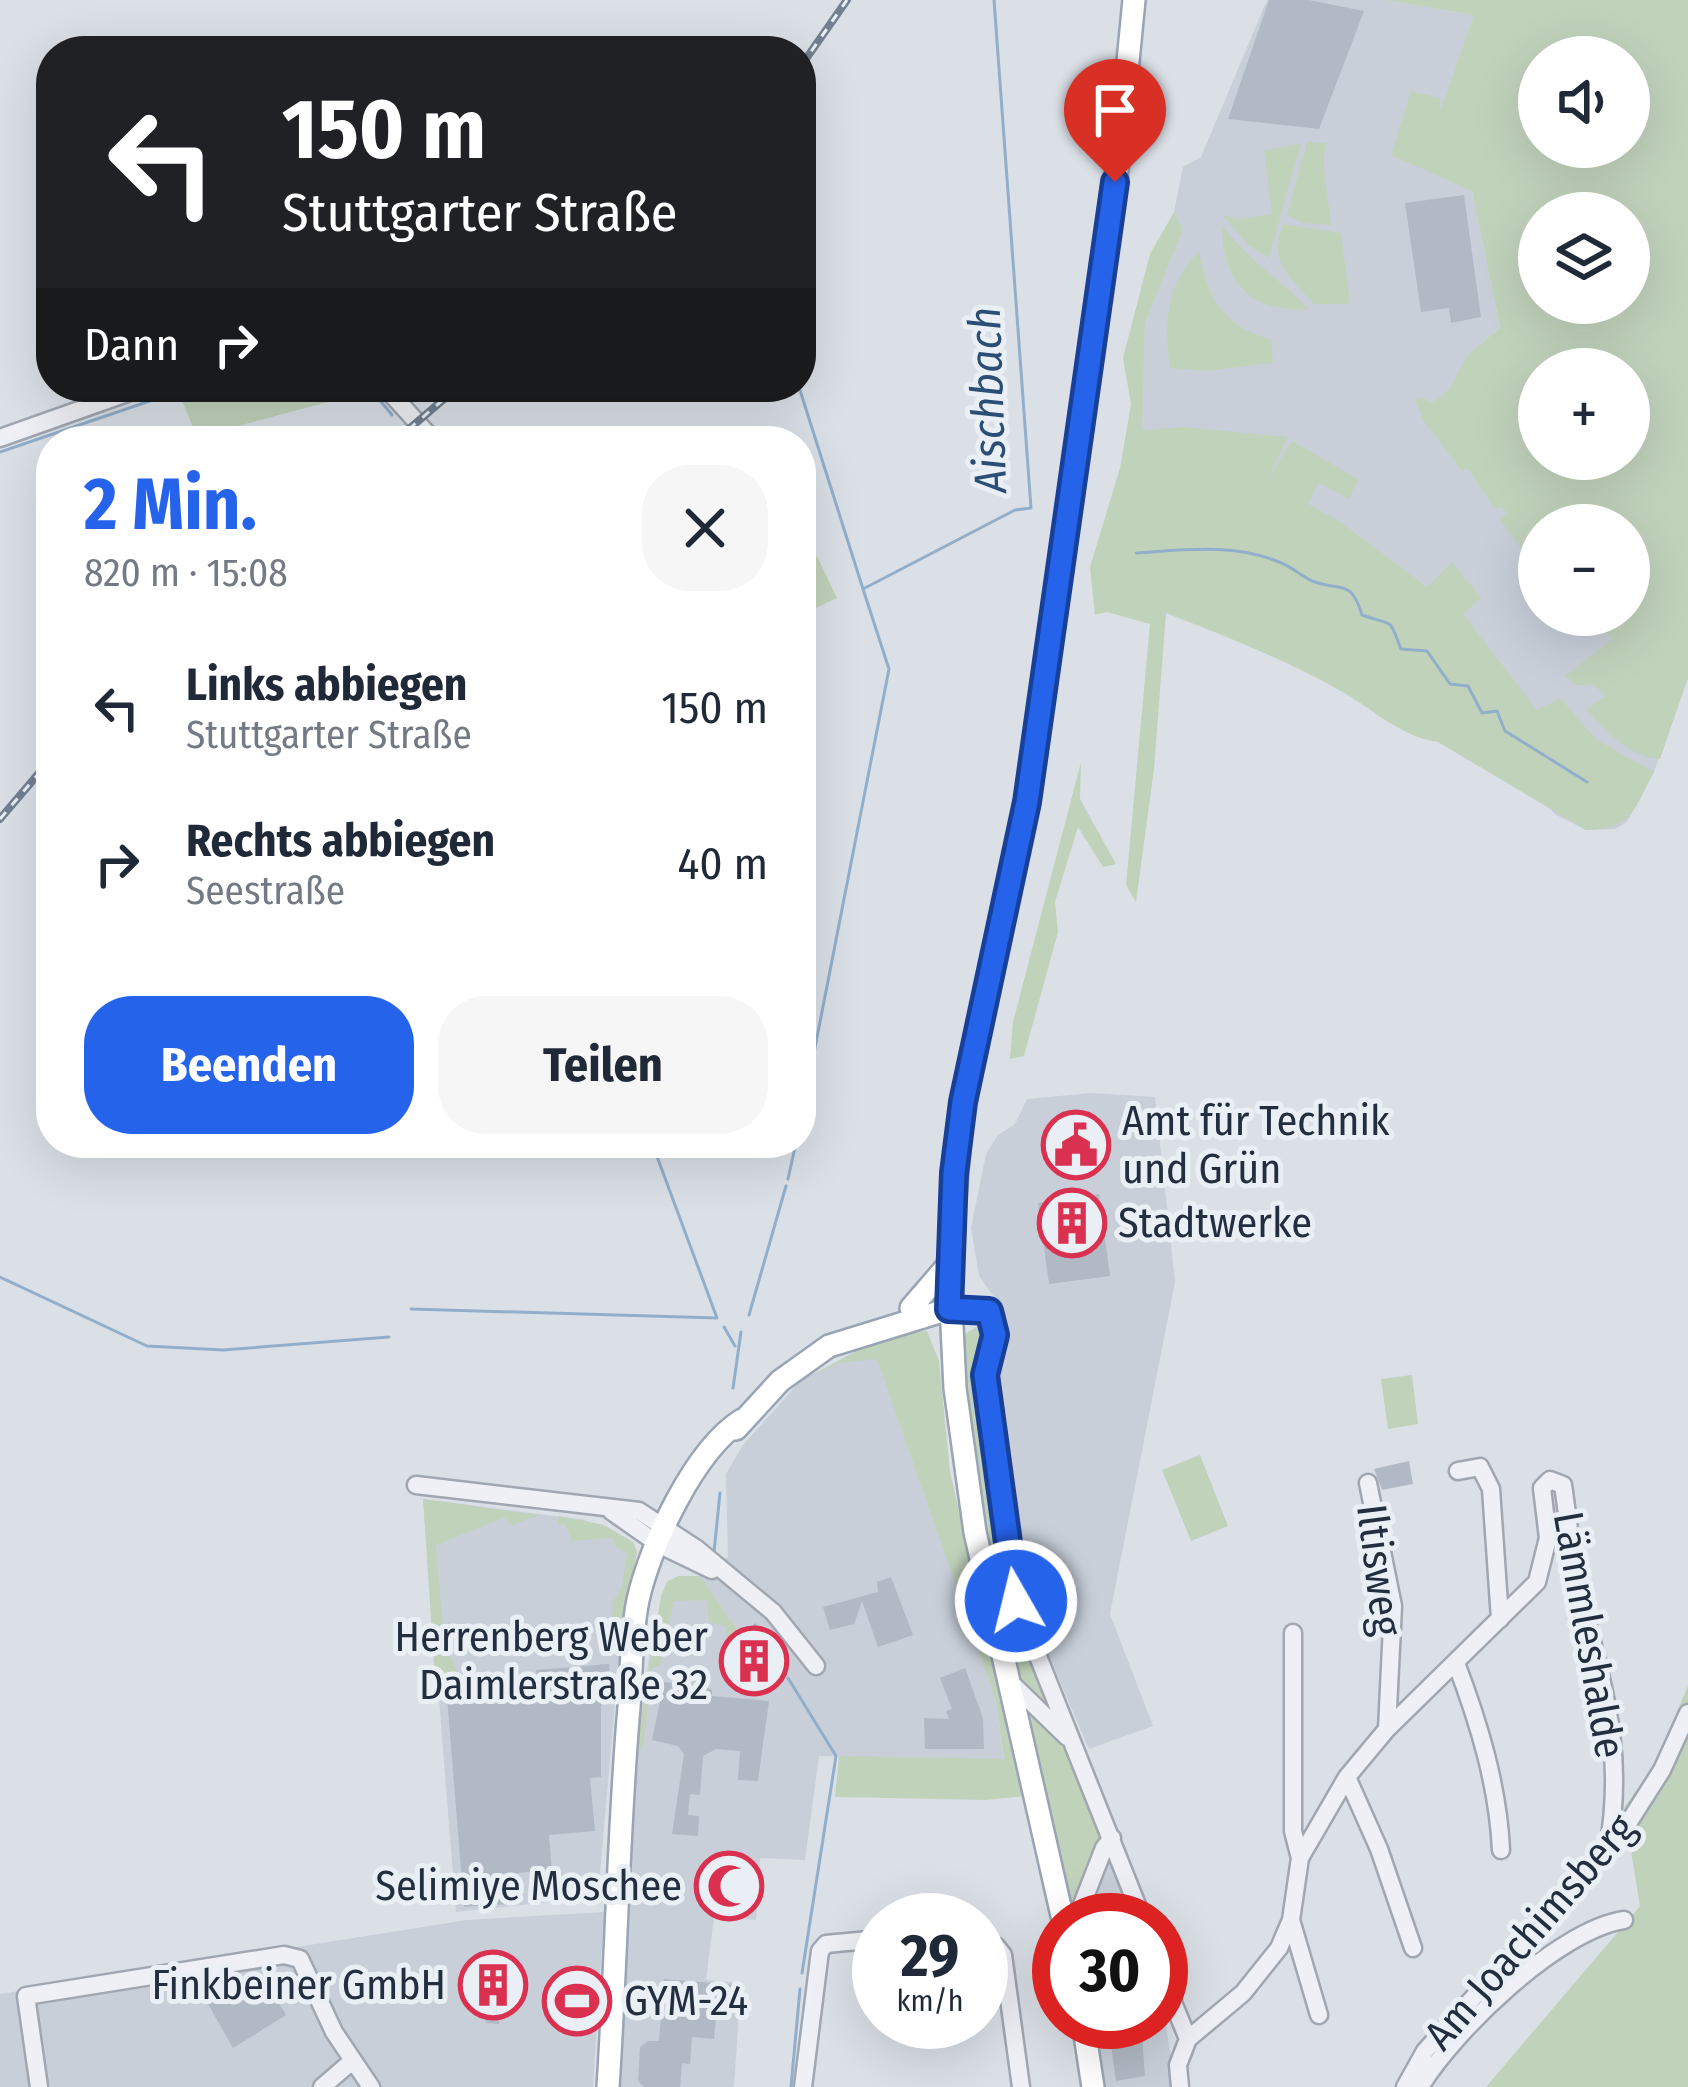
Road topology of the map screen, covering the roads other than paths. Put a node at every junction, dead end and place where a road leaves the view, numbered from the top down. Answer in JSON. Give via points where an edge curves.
{"nodes":[{"id":1,"x":1134,"y":0,"type":"edge"},
{"id":2,"x":102,"y":402,"type":"edge"},
{"id":3,"x":399,"y":402,"type":"edge"},
{"id":4,"x":421,"y":426,"type":"edge"},
{"id":5,"x":0,"y":438,"type":"edge"},
{"id":6,"x":949,"y":1264,"type":"junction"},
{"id":7,"x":949,"y":1309,"type":"junction"},
{"id":8,"x":915,"y":1315,"type":"junction"},
{"id":9,"x":951,"y":1346,"type":"junction"},
{"id":10,"x":1458,"y":1471,"type":"dead end"},
{"id":11,"x":1368,"y":1484,"type":"dead end"},
{"id":12,"x":416,"y":1485,"type":"dead end"},
{"id":13,"x":666,"y":1539,"type":"junction"},
{"id":14,"x":1499,"y":1619,"type":"junction"},
{"id":15,"x":1293,"y":1634,"type":"dead end"},
{"id":16,"x":1456,"y":1663,"type":"junction"},
{"id":17,"x":816,"y":1666,"type":"dead end"},
{"id":18,"x":1005,"y":1678,"type":"junction"},
{"id":19,"x":1688,"y":1714,"type":"edge"},
{"id":20,"x":1387,"y":1729,"type":"junction"},
{"id":21,"x":1072,"y":1741,"type":"junction"},
{"id":22,"x":1347,"y":1777,"type":"junction"},
{"id":23,"x":1112,"y":1838,"type":"junction"},
{"id":24,"x":1608,"y":1849,"type":"junction"},
{"id":25,"x":1502,"y":1850,"type":"dead end"},
{"id":26,"x":1300,"y":1858,"type":"junction"},
{"id":27,"x":1057,"y":1893,"type":"edge"},
{"id":28,"x":1086,"y":1893,"type":"edge"},
{"id":29,"x":1133,"y":1893,"type":"edge"},
{"id":30,"x":1291,"y":1920,"type":"junction"},
{"id":31,"x":1624,"y":1920,"type":"dead end"},
{"id":32,"x":852,"y":1942,"type":"edge"},
{"id":33,"x":1413,"y":1948,"type":"dead end"},
{"id":34,"x":1008,"y":1992,"type":"edge"},
{"id":35,"x":1319,"y":2014,"type":"dead end"},
{"id":36,"x":1188,"y":2038,"type":"edge"},
{"id":37,"x":1087,"y":2049,"type":"edge"},
{"id":38,"x":1184,"y":2049,"type":"edge"},
{"id":39,"x":351,"y":2062,"type":"junction"},
{"id":40,"x":39,"y":2087,"type":"edge"},
{"id":41,"x":322,"y":2087,"type":"edge"},
{"id":42,"x":371,"y":2087,"type":"edge"},
{"id":43,"x":608,"y":2087,"type":"edge"},
{"id":44,"x":803,"y":2087,"type":"edge"},
{"id":45,"x":1021,"y":2087,"type":"edge"},
{"id":46,"x":1093,"y":2087,"type":"edge"},
{"id":47,"x":1180,"y":2087,"type":"edge"},
{"id":48,"x":1405,"y":2087,"type":"edge"},
{"id":49,"x":1420,"y":2087,"type":"edge"}],
"edges":[{"from":1,"to":6,"type":"main road","via":[[1027,802],[963,1102]]},
{"from":2,"to":5,"type":"street"},
{"from":3,"to":4,"type":"street"},
{"from":6,"to":7,"type":"main road"},
{"from":6,"to":8,"type":"main road"},
{"from":7,"to":8,"type":"main road"},
{"from":7,"to":9,"type":"main road"},
{"from":7,"to":21,"type":"street","via":[[989,1311],[995,1335],[985,1375],[1016,1601]]},
{"from":8,"to":9,"type":"main road"},
{"from":8,"to":13,"type":"main road","via":[[805,1361],[727,1430]]},
{"from":9,"to":18,"type":"main road","via":[[969,1499]]},
{"from":10,"to":14,"type":"street","via":[[1480,1467],[1491,1489]]},
{"from":11,"to":20,"type":"street","name":"Iltisweg","via":[[1393,1606]]},
{"from":12,"to":13,"type":"street","via":[[639,1511]]},
{"from":13,"to":17,"type":"street","via":[[772,1612]]},
{"from":13,"to":43,"type":"main road","via":[[639,1597]]},
{"from":14,"to":16,"type":"street","name":"Lämmleshalde"},
{"from":14,"to":24,"type":"street","name":"Lämmleshalde","via":[[1545,1565],[1542,1488],[1557,1480],[1603,1669],[1616,1763]]},
{"from":15,"to":26,"type":"street","via":[[1293,1831]]},
{"from":16,"to":20,"type":"street","name":"Lämmleshalde"},
{"from":16,"to":25,"type":"street","via":[[1499,1810]]},
{"from":18,"to":21,"type":"street"},
{"from":18,"to":27,"type":"main road"},
{"from":19,"to":24,"type":"street","name":"Am Joachimsberg","via":[[1662,1770]]},
{"from":20,"to":22,"type":"street","name":"Lämmleshalde"},
{"from":21,"to":23,"type":"street"},
{"from":22,"to":26,"type":"street","name":"Lämmleshalde"},
{"from":22,"to":33,"type":"street"},
{"from":23,"to":28,"type":"street"},
{"from":23,"to":29,"type":"street"},
{"from":24,"to":48,"type":"street","name":"Am Joachimsberg","via":[[1425,2051]]},
{"from":26,"to":30,"type":"street","name":"Lämmleshalde"},
{"from":30,"to":35,"type":"street"},
{"from":30,"to":36,"type":"street","name":"Lämmleshalde","via":[[1243,1993]]},
{"from":31,"to":49,"type":"street","name":"Am Joachimsberg","via":[[1569,1940],[1525,1973],[1436,2060]]},
{"from":32,"to":44,"type":"street","via":[[820,1951]]},
{"from":34,"to":45,"type":"street"},
{"from":37,"to":46,"type":"main road"},
{"from":38,"to":47,"type":"street"},
{"from":39,"to":40,"type":"street","via":[[292,1955],[26,1996]]},
{"from":39,"to":41,"type":"street"},
{"from":39,"to":42,"type":"street"}]}
